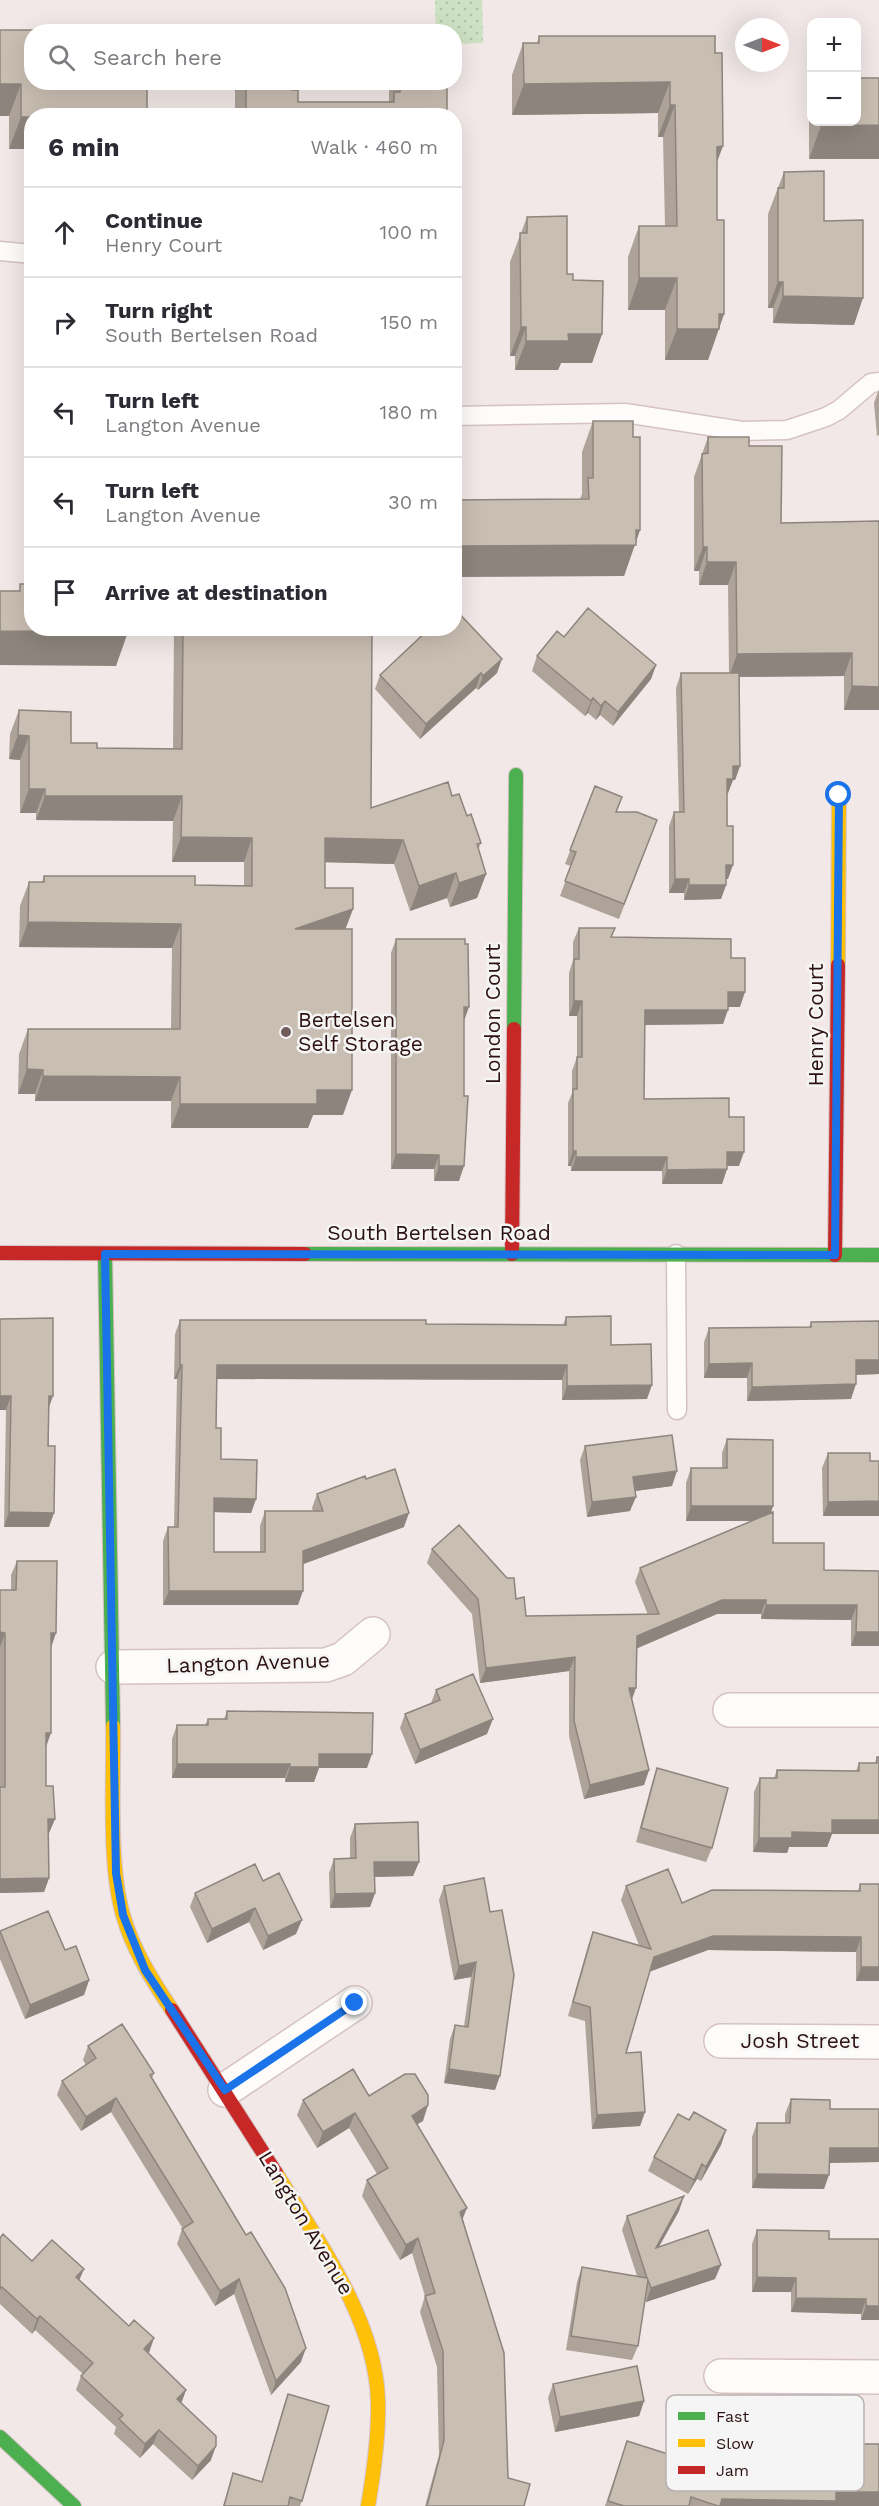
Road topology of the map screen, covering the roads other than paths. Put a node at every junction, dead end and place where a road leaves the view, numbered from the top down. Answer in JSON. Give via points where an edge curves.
{"nodes":[{"id":1,"x":0,"y":251,"type":"edge"},
{"id":2,"x":24,"y":253,"type":"edge"},
{"id":3,"x":879,"y":382,"type":"edge"},
{"id":4,"x":462,"y":416,"type":"edge"},
{"id":5,"x":516,"y":776,"type":"dead end"},
{"id":6,"x":839,"y":795,"type":"dead end"},
{"id":7,"x":0,"y":1253,"type":"edge"},
{"id":8,"x":105,"y":1254,"type":"junction"},
{"id":9,"x":512,"y":1254,"type":"junction"},
{"id":10,"x":676,"y":1254,"type":"junction"},
{"id":11,"x":835,"y":1255,"type":"junction"},
{"id":12,"x":879,"y":1255,"type":"edge"},
{"id":13,"x":677,"y":1410,"type":"dead end"},
{"id":14,"x":373,"y":1634,"type":"dead end"},
{"id":15,"x":113,"y":1667,"type":"junction"},
{"id":16,"x":730,"y":1710,"type":"dead end"},
{"id":17,"x":879,"y":1710,"type":"edge"},
{"id":18,"x":355,"y":2003,"type":"dead end"},
{"id":19,"x":721,"y":2041,"type":"dead end"},
{"id":20,"x":879,"y":2042,"type":"edge"},
{"id":21,"x":225,"y":2090,"type":"junction"},
{"id":22,"x":721,"y":2376,"type":"dead end"},
{"id":23,"x":879,"y":2376,"type":"edge"},
{"id":24,"x":0,"y":2437,"type":"edge"},
{"id":25,"x":74,"y":2506,"type":"edge"},
{"id":26,"x":368,"y":2506,"type":"edge"}],
"edges":[{"from":1,"to":2,"type":"lane"},
{"from":3,"to":4,"type":"lane","via":[[871,383],[826,417],[787,430],[742,431],[625,413]]},
{"from":5,"to":9,"type":"street","name":"London Court"},
{"from":6,"to":11,"type":"street","name":"Henry Court"},
{"from":7,"to":8,"type":"street","name":"South Bertelsen Road"},
{"from":8,"to":9,"type":"street","name":"South Bertelsen Road"},
{"from":8,"to":15,"type":"street","name":"Langton Avenue"},
{"from":9,"to":10,"type":"street","name":"South Bertelsen Road"},
{"from":10,"to":11,"type":"street","name":"South Bertelsen Road"},
{"from":10,"to":13,"type":"lane"},
{"from":11,"to":12,"type":"street","name":"South Bertelsen Road"},
{"from":14,"to":15,"type":"street","name":"Langton Avenue","via":[[343,1659],[326,1665]]},
{"from":15,"to":21,"type":"street","name":"Langton Avenue","via":[[116,1873],[123,1915],[145,1970]]},
{"from":16,"to":17,"type":"street"},
{"from":18,"to":21,"type":"street"},
{"from":19,"to":20,"type":"street","name":"Josh Street"},
{"from":21,"to":26,"type":"street","name":"Langton Avenue","via":[[347,2288],[361,2323],[378,2400],[375,2464]]},
{"from":22,"to":23,"type":"street"},
{"from":24,"to":25,"type":"street"}]}
